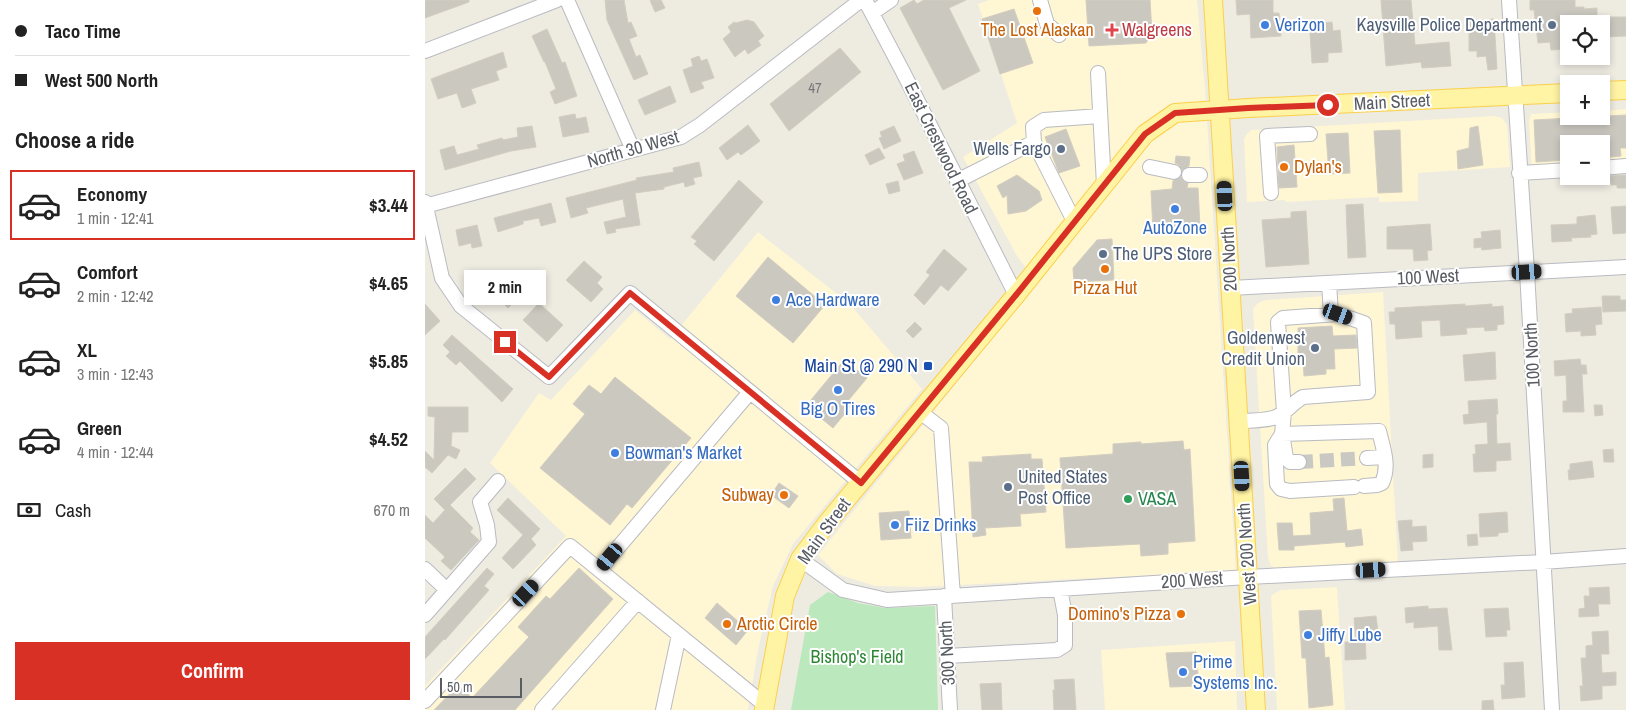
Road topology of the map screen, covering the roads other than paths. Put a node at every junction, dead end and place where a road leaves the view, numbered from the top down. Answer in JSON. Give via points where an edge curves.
{"nodes":[{"id":1,"x":557,"y":0,"type":"edge"},
{"id":2,"x":567,"y":0,"type":"edge"},
{"id":3,"x":863,"y":0,"type":"edge"},
{"id":4,"x":891,"y":0,"type":"edge"},
{"id":5,"x":1040,"y":0,"type":"edge"},
{"id":6,"x":1213,"y":0,"type":"edge"},
{"id":7,"x":1509,"y":0,"type":"edge"},
{"id":8,"x":872,"y":13,"type":"junction"},
{"id":9,"x":1059,"y":35,"type":"dead end"},
{"id":10,"x":425,"y":51,"type":"edge"},
{"id":11,"x":1098,"y":73,"type":"dead end"},
{"id":12,"x":1626,"y":90,"type":"edge"},
{"id":13,"x":1610,"y":91,"type":"edge"},
{"id":14,"x":1560,"y":94,"type":"edge"},
{"id":15,"x":1515,"y":96,"type":"junction"},
{"id":16,"x":1220,"y":110,"type":"junction"},
{"id":17,"x":1100,"y":116,"type":"junction"},
{"id":18,"x":1310,"y":134,"type":"dead end"},
{"id":19,"x":1034,"y":142,"type":"junction"},
{"id":20,"x":633,"y":150,"type":"junction"},
{"id":21,"x":1626,"y":166,"type":"edge"},
{"id":22,"x":1150,"y":167,"type":"dead end"},
{"id":23,"x":1610,"y":167,"type":"edge"},
{"id":24,"x":1560,"y":171,"type":"edge"},
{"id":25,"x":1174,"y":172,"type":"dead end"},
{"id":26,"x":1519,"y":173,"type":"junction"},
{"id":27,"x":957,"y":182,"type":"junction"},
{"id":28,"x":1104,"y":185,"type":"junction"},
{"id":29,"x":1271,"y":193,"type":"dead end"},
{"id":30,"x":425,"y":204,"type":"edge"},
{"id":31,"x":1074,"y":221,"type":"junction"},
{"id":32,"x":1626,"y":266,"type":"edge"},
{"id":33,"x":1527,"y":272,"type":"junction"},
{"id":34,"x":1329,"y":283,"type":"junction"},
{"id":35,"x":1231,"y":288,"type":"junction"},
{"id":36,"x":1016,"y":295,"type":"junction"},
{"id":37,"x":1331,"y":314,"type":"junction"},
{"id":38,"x":751,"y":392,"type":"junction"},
{"id":39,"x":1238,"y":398,"type":"joint"},
{"id":40,"x":920,"y":412,"type":"junction"},
{"id":41,"x":1284,"y":412,"type":"junction"},
{"id":42,"x":1239,"y":422,"type":"junction"},
{"id":43,"x":1282,"y":434,"type":"junction"},
{"id":44,"x":1385,"y":457,"type":"junction"},
{"id":45,"x":1367,"y":458,"type":"tunnel mouth"},
{"id":46,"x":1299,"y":462,"type":"dead end"},
{"id":47,"x":498,"y":481,"type":"dead end"},
{"id":48,"x":861,"y":483,"type":"junction"},
{"id":49,"x":1626,"y":556,"type":"edge"},
{"id":50,"x":800,"y":559,"type":"junction"},
{"id":51,"x":1543,"y":562,"type":"junction"},
{"id":52,"x":425,"y":569,"type":"edge"},
{"id":53,"x":599,"y":570,"type":"junction"},
{"id":54,"x":1248,"y":577,"type":"junction"},
{"id":55,"x":1060,"y":589,"type":"junction"},
{"id":56,"x":447,"y":590,"type":"junction"},
{"id":57,"x":948,"y":596,"type":"junction"},
{"id":58,"x":638,"y":601,"type":"junction"},
{"id":59,"x":425,"y":615,"type":"edge"},
{"id":60,"x":679,"y":635,"type":"junction"},
{"id":61,"x":947,"y":656,"type":"junction"},
{"id":62,"x":425,"y":701,"type":"edge"},
{"id":63,"x":765,"y":708,"type":"edge"},
{"id":64,"x":541,"y":710,"type":"edge"},
{"id":65,"x":663,"y":710,"type":"edge"},
{"id":66,"x":950,"y":710,"type":"edge"},
{"id":67,"x":1256,"y":710,"type":"edge"},
{"id":68,"x":1552,"y":710,"type":"edge"}],
"edges":[{"from":1,"to":10,"type":"street"},
{"from":2,"to":20,"type":"street"},
{"from":3,"to":8,"type":"street","name":"East Crestwood Road"},
{"from":3,"to":20,"type":"street","name":"North 30 West","via":[[700,125],[681,137]]},
{"from":4,"to":8,"type":"street"},
{"from":5,"to":9,"type":"street","via":[[1047,24]]},
{"from":6,"to":16,"type":"main road","name":"200 North"},
{"from":7,"to":15,"type":"street","name":"100 North"},
{"from":8,"to":27,"type":"street","name":"East Crestwood Road"},
{"from":11,"to":17,"type":"street"},
{"from":12,"to":13,"type":"main road"},
{"from":14,"to":15,"type":"main road","name":"Main Street"},
{"from":15,"to":16,"type":"main road","name":"Main Street"},
{"from":15,"to":26,"type":"street","name":"100 North"},
{"from":16,"to":28,"type":"main road","name":"Main Street","via":[[1175,113],[1145,134]]},
{"from":16,"to":35,"type":"main road","name":"200 North"},
{"from":17,"to":19,"type":"street","via":[[1044,120],[1033,127]]},
{"from":17,"to":28,"type":"street"},
{"from":18,"to":29,"type":"street","via":[[1267,136]]},
{"from":19,"to":27,"type":"street"},
{"from":19,"to":31,"type":"street"},
{"from":20,"to":30,"type":"street","name":"North 30 West"},
{"from":21,"to":23,"type":"street"},
{"from":22,"to":25,"type":"street"},
{"from":24,"to":26,"type":"street"},
{"from":26,"to":33,"type":"street","name":"100 North"},
{"from":27,"to":36,"type":"street","name":"East Crestwood Road"},
{"from":28,"to":31,"type":"main road","name":"Main Street"},
{"from":30,"to":38,"type":"street","via":[[442,278],[461,306],[549,377],[630,293]]},
{"from":31,"to":36,"type":"main road","name":"Main Street"},
{"from":32,"to":33,"type":"street","name":"100 West"},
{"from":33,"to":34,"type":"street","name":"100 West"},
{"from":33,"to":51,"type":"street","name":"100 North"},
{"from":34,"to":35,"type":"street","name":"100 West"},
{"from":34,"to":37,"type":"street"},
{"from":35,"to":39,"type":"main road","name":"200 North"},
{"from":36,"to":40,"type":"main road","name":"Main Street"},
{"from":37,"to":41,"type":"street","via":[[1283,318],[1278,322]]},
{"from":37,"to":41,"type":"street","via":[[1364,323],[1368,392],[1303,397]]},
{"from":38,"to":48,"type":"street"},
{"from":38,"to":53,"type":"street"},
{"from":39,"to":42,"type":"main road","name":"West 200 North"},
{"from":40,"to":48,"type":"main road","name":"Main Street"},
{"from":40,"to":57,"type":"street","name":"300 North","via":[[941,428]]},
{"from":41,"to":42,"type":"street","via":[[1276,417]]},
{"from":41,"to":43,"type":"street"},
{"from":42,"to":54,"type":"main road","name":"West 200 North"},
{"from":43,"to":44,"type":"street","via":[[1379,431]]},
{"from":43,"to":44,"type":"street","via":[[1275,445],[1277,484],[1289,491],[1377,485],[1382,483],[1386,471]]},
{"from":43,"to":46,"type":"street","via":[[1286,458],[1290,462]]},
{"from":44,"to":45,"type":"street"},
{"from":47,"to":56,"type":"street","via":[[480,502],[489,542]]},
{"from":48,"to":50,"type":"main road","name":"Main Street"},
{"from":49,"to":51,"type":"street","name":"200 West"},
{"from":50,"to":57,"type":"street","name":"200 West","via":[[843,590],[887,600]]},
{"from":50,"to":63,"type":"main road","name":"Main Street","via":[[785,596]]},
{"from":51,"to":54,"type":"street","name":"200 West"},
{"from":51,"to":68,"type":"street","name":"100 North"},
{"from":52,"to":56,"type":"street"},
{"from":53,"to":58,"type":"street"},
{"from":53,"to":62,"type":"street","via":[[570,546]]},
{"from":54,"to":55,"type":"street","name":"200 West"},
{"from":54,"to":67,"type":"main road","name":"West 200 North"},
{"from":55,"to":57,"type":"street","name":"200 West"},
{"from":55,"to":61,"type":"street","via":[[1065,615],[1065,645],[1057,650]]},
{"from":56,"to":59,"type":"street"},
{"from":57,"to":61,"type":"street","name":"300 North"},
{"from":58,"to":60,"type":"street"},
{"from":58,"to":64,"type":"street"},
{"from":60,"to":63,"type":"street"},
{"from":60,"to":65,"type":"street"},
{"from":61,"to":66,"type":"street","name":"300 North"}]}
